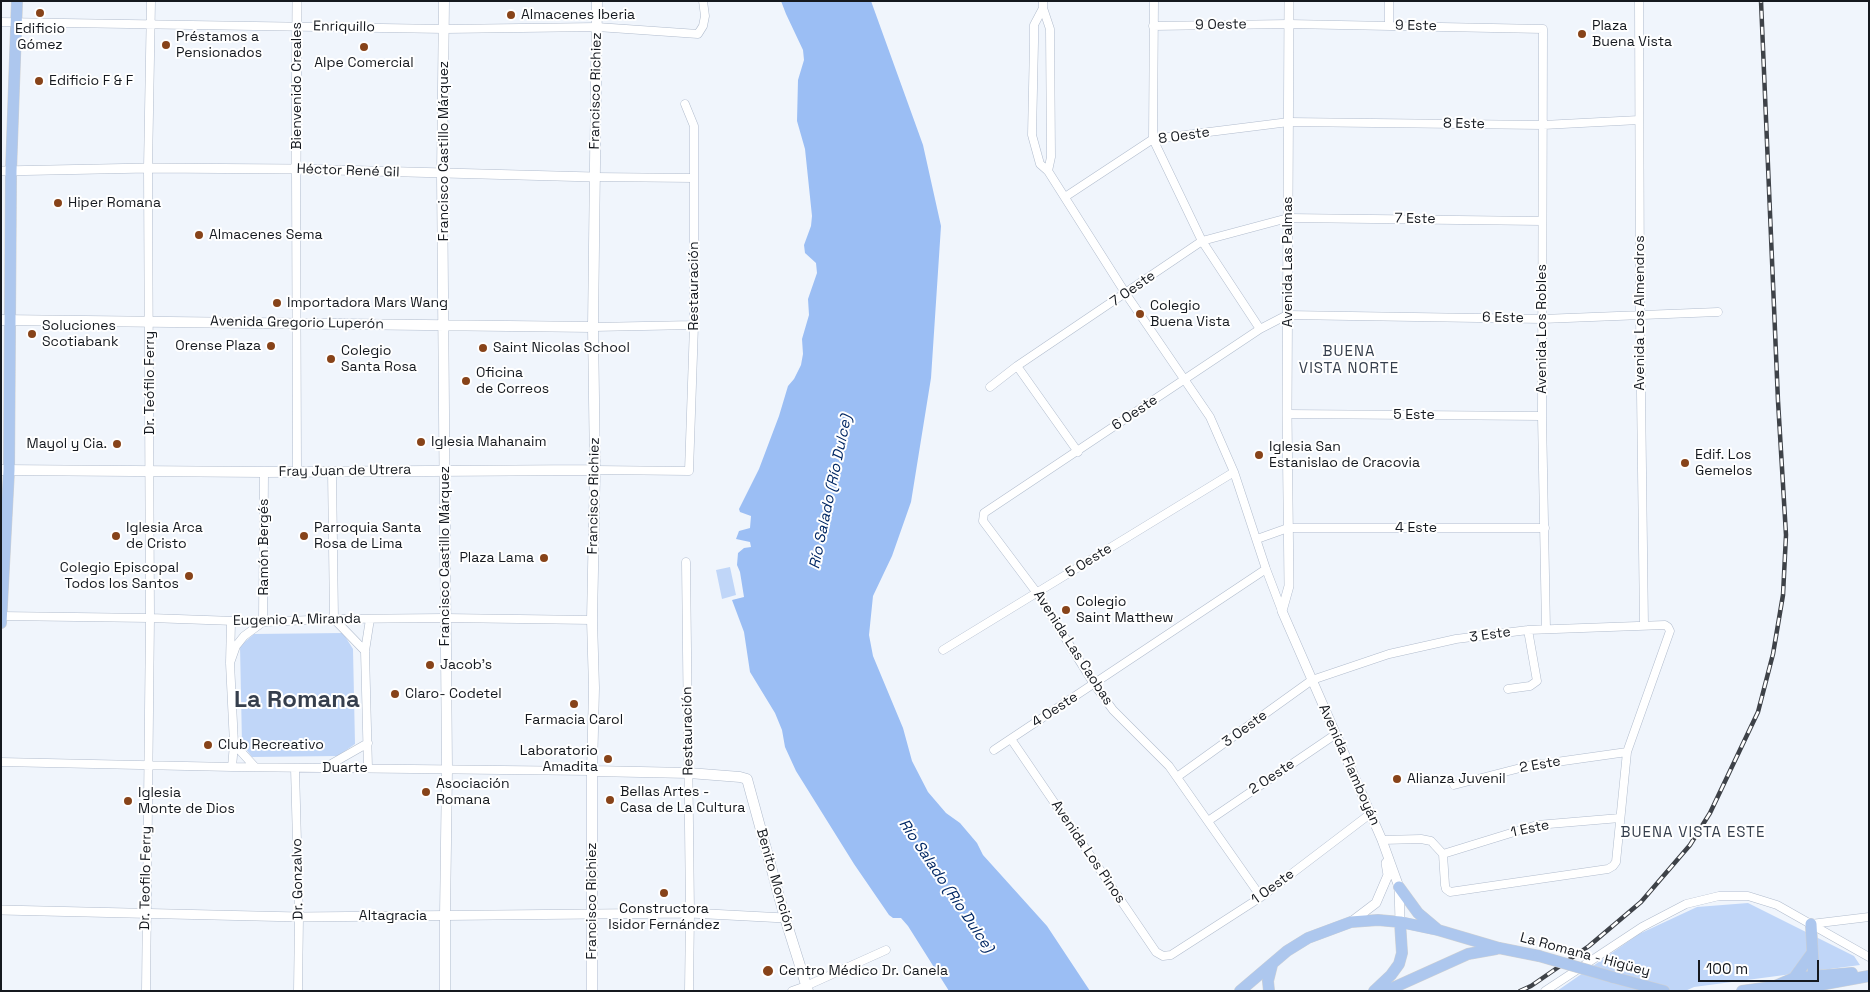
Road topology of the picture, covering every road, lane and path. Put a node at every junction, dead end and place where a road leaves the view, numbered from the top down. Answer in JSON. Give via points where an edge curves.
{"nodes":[{"id":1,"x":17,"y":1,"type":"edge"},
{"id":2,"x":151,"y":1,"type":"edge"},
{"id":3,"x":298,"y":1,"type":"edge"},
{"id":4,"x":444,"y":1,"type":"edge"},
{"id":5,"x":597,"y":1,"type":"edge"},
{"id":6,"x":704,"y":1,"type":"edge"},
{"id":7,"x":1154,"y":1,"type":"edge"},
{"id":8,"x":1289,"y":1,"type":"edge"},
{"id":9,"x":1389,"y":1,"type":"edge"},
{"id":10,"x":1639,"y":1,"type":"edge"},
{"id":11,"x":1043,"y":5,"type":"edge"},
{"id":12,"x":1,"y":22,"type":"edge"},
{"id":13,"x":17,"y":22,"type":"junction"},
{"id":14,"x":152,"y":23,"type":"junction"},
{"id":15,"x":1289,"y":24,"type":"junction"},
{"id":16,"x":1389,"y":25,"type":"junction"},
{"id":17,"x":297,"y":26,"type":"junction"},
{"id":18,"x":1154,"y":26,"type":"junction"},
{"id":19,"x":597,"y":27,"type":"junction"},
{"id":20,"x":1543,"y":28,"type":"joint"},
{"id":21,"x":445,"y":29,"type":"junction"},
{"id":22,"x":685,"y":104,"type":"dead end"},
{"id":23,"x":1639,"y":120,"type":"junction"},
{"id":24,"x":1289,"y":122,"type":"junction"},
{"id":25,"x":1543,"y":126,"type":"junction"},
{"id":26,"x":1153,"y":139,"type":"junction"},
{"id":27,"x":148,"y":168,"type":"junction"},
{"id":28,"x":296,"y":169,"type":"junction"},
{"id":29,"x":6,"y":171,"type":"edge"},
{"id":30,"x":1048,"y":171,"type":"junction"},
{"id":31,"x":442,"y":174,"type":"junction"},
{"id":32,"x":594,"y":177,"type":"junction"},
{"id":33,"x":694,"y":178,"type":"junction"},
{"id":34,"x":1065,"y":198,"type":"junction"},
{"id":35,"x":1288,"y":218,"type":"junction"},
{"id":36,"x":1542,"y":221,"type":"junction"},
{"id":37,"x":1202,"y":241,"type":"junction"},
{"id":38,"x":1126,"y":294,"type":"junction"},
{"id":39,"x":1718,"y":312,"type":"dead end"},
{"id":40,"x":1288,"y":315,"type":"junction"},
{"id":41,"x":1640,"y":315,"type":"junction"},
{"id":42,"x":1542,"y":319,"type":"junction"},
{"id":43,"x":6,"y":321,"type":"edge"},
{"id":44,"x":150,"y":321,"type":"junction"},
{"id":45,"x":298,"y":323,"type":"junction"},
{"id":46,"x":444,"y":324,"type":"junction"},
{"id":47,"x":694,"y":325,"type":"junction"},
{"id":48,"x":593,"y":327,"type":"junction"},
{"id":49,"x":1260,"y":329,"type":"junction"},
{"id":50,"x":1017,"y":366,"type":"junction"},
{"id":51,"x":1185,"y":380,"type":"junction"},
{"id":52,"x":990,"y":387,"type":"dead end"},
{"id":53,"x":1287,"y":414,"type":"junction"},
{"id":54,"x":1542,"y":416,"type":"junction"},
{"id":55,"x":1078,"y":452,"type":"junction"},
{"id":56,"x":5,"y":470,"type":"edge"},
{"id":57,"x":150,"y":470,"type":"junction"},
{"id":58,"x":445,"y":470,"type":"junction"},
{"id":59,"x":596,"y":470,"type":"junction"},
{"id":60,"x":332,"y":471,"type":"junction"},
{"id":61,"x":689,"y":471,"type":"joint"},
{"id":62,"x":264,"y":472,"type":"junction"},
{"id":63,"x":297,"y":472,"type":"junction"},
{"id":64,"x":1234,"y":472,"type":"junction"},
{"id":65,"x":984,"y":513,"type":"joint"},
{"id":66,"x":1288,"y":528,"type":"junction"},
{"id":67,"x":1544,"y":528,"type":"junction"},
{"id":68,"x":1257,"y":539,"type":"junction"},
{"id":69,"x":686,"y":562,"type":"dead end"},
{"id":70,"x":1266,"y":569,"type":"junction"},
{"id":71,"x":1037,"y":593,"type":"junction"},
{"id":72,"x":1282,"y":611,"type":"junction"},
{"id":73,"x":1,"y":616,"type":"edge"},
{"id":74,"x":150,"y":618,"type":"junction"},
{"id":75,"x":445,"y":618,"type":"junction"},
{"id":76,"x":334,"y":619,"type":"junction"},
{"id":77,"x":370,"y":619,"type":"junction"},
{"id":78,"x":592,"y":620,"type":"junction"},
{"id":79,"x":232,"y":622,"type":"junction"},
{"id":80,"x":263,"y":622,"type":"junction"},
{"id":81,"x":1,"y":623,"type":"edge"},
{"id":82,"x":1644,"y":625,"type":"junction"},
{"id":83,"x":1546,"y":628,"type":"junction"},
{"id":84,"x":1528,"y":630,"type":"junction"},
{"id":85,"x":943,"y":650,"type":"dead end"},
{"id":86,"x":365,"y":651,"type":"junction"},
{"id":87,"x":230,"y":663,"type":"junction"},
{"id":88,"x":1312,"y":680,"type":"junction"},
{"id":89,"x":1094,"y":684,"type":"junction"},
{"id":90,"x":1508,"y":689,"type":"dead end"},
{"id":91,"x":1336,"y":734,"type":"junction"},
{"id":92,"x":1011,"y":739,"type":"junction"},
{"id":93,"x":368,"y":743,"type":"junction"},
{"id":94,"x":234,"y":744,"type":"junction"},
{"id":95,"x":994,"y":750,"type":"dead end"},
{"id":96,"x":1627,"y":752,"type":"junction"},
{"id":97,"x":1,"y":762,"type":"edge"},
{"id":98,"x":149,"y":766,"type":"junction"},
{"id":99,"x":232,"y":767,"type":"junction"},
{"id":100,"x":255,"y":768,"type":"junction"},
{"id":101,"x":295,"y":768,"type":"junction"},
{"id":102,"x":324,"y":768,"type":"junction"},
{"id":103,"x":368,"y":768,"type":"junction"},
{"id":104,"x":447,"y":769,"type":"junction"},
{"id":105,"x":592,"y":771,"type":"junction"},
{"id":106,"x":689,"y":773,"type":"junction"},
{"id":107,"x":736,"y":776,"type":"joint"},
{"id":108,"x":1177,"y":777,"type":"junction"},
{"id":109,"x":1454,"y":785,"type":"dead end"},
{"id":110,"x":1370,"y":814,"type":"junction"},
{"id":111,"x":1620,"y":818,"type":"junction"},
{"id":112,"x":1208,"y":821,"type":"junction"},
{"id":113,"x":1382,"y":840,"type":"junction"},
{"id":114,"x":1385,"y":850,"type":"junction"},
{"id":115,"x":1443,"y":854,"type":"junction"},
{"id":116,"x":1399,"y":887,"type":"junction"},
{"id":117,"x":1261,"y":897,"type":"junction"},
{"id":118,"x":1,"y":910,"type":"edge"},
{"id":119,"x":145,"y":913,"type":"junction"},
{"id":120,"x":690,"y":914,"type":"junction"},
{"id":121,"x":591,"y":915,"type":"junction"},
{"id":122,"x":445,"y":916,"type":"junction"},
{"id":123,"x":1869,"y":916,"type":"edge"},
{"id":124,"x":299,"y":917,"type":"junction"},
{"id":125,"x":785,"y":918,"type":"junction"},
{"id":126,"x":1351,"y":922,"type":"junction"},
{"id":127,"x":1400,"y":922,"type":"junction"},
{"id":128,"x":1811,"y":924,"type":"junction"},
{"id":129,"x":1438,"y":930,"type":"junction"},
{"id":130,"x":1499,"y":948,"type":"junction"},
{"id":131,"x":886,"y":950,"type":"dead end"},
{"id":132,"x":1812,"y":953,"type":"junction"},
{"id":133,"x":1171,"y":955,"type":"joint"},
{"id":134,"x":1869,"y":957,"type":"edge"},
{"id":135,"x":1272,"y":965,"type":"junction"},
{"id":136,"x":1869,"y":972,"type":"edge"},
{"id":137,"x":1869,"y":976,"type":"edge"},
{"id":138,"x":1794,"y":978,"type":"junction"},
{"id":139,"x":1814,"y":980,"type":"junction"},
{"id":140,"x":1771,"y":987,"type":"junction"},
{"id":141,"x":807,"y":988,"type":"edge"},
{"id":142,"x":1388,"y":990,"type":"edge"},
{"id":143,"x":146,"y":991,"type":"edge"},
{"id":144,"x":298,"y":991,"type":"edge"},
{"id":145,"x":446,"y":991,"type":"edge"},
{"id":146,"x":592,"y":991,"type":"edge"},
{"id":147,"x":690,"y":991,"type":"edge"},
{"id":148,"x":792,"y":991,"type":"edge"},
{"id":149,"x":1240,"y":991,"type":"edge"},
{"id":150,"x":1269,"y":991,"type":"edge"},
{"id":151,"x":1374,"y":991,"type":"edge"},
{"id":152,"x":1545,"y":991,"type":"edge"},
{"id":153,"x":1664,"y":991,"type":"edge"},
{"id":154,"x":1742,"y":991,"type":"edge"}],
"edges":[{"from":1,"to":13,"type":"main road"},
{"from":2,"to":14,"type":"street","name":"Dr. Teófilo Ferry"},
{"from":3,"to":17,"type":"street","name":"Bienvenido Creales"},
{"from":4,"to":21,"type":"main road","name":"Francisco Castillo Márquez"},
{"from":5,"to":19,"type":"main road","name":"Francisco Richiez"},
{"from":6,"to":19,"type":"street","name":"Enriquillo","via":[[705,16],[698,34]]},
{"from":7,"to":18,"type":"street"},
{"from":8,"to":15,"type":"street","name":"Avenida Las Palmas"},
{"from":9,"to":16,"type":"street"},
{"from":10,"to":23,"type":"street","name":"Avenida Los Almendros"},
{"from":11,"to":30,"type":"street","via":[[1050,29],[1051,156]]},
{"from":11,"to":30,"type":"street","via":[[1034,26],[1032,135],[1040,164]]},
{"from":12,"to":13,"type":"street","name":"Enriquillo"},
{"from":13,"to":14,"type":"street","name":"Enriquillo"},
{"from":13,"to":29,"type":"main road"},
{"from":14,"to":17,"type":"street","name":"Enriquillo"},
{"from":14,"to":27,"type":"street","name":"Dr. Teófilo Ferry"},
{"from":15,"to":16,"type":"street","name":"9 Este"},
{"from":15,"to":18,"type":"street","name":"9 Oeste"},
{"from":15,"to":24,"type":"street","name":"Avenida Las Palmas"},
{"from":16,"to":20,"type":"street","name":"9 Este"},
{"from":17,"to":21,"type":"street","name":"Enriquillo"},
{"from":17,"to":28,"type":"street","name":"Bienvenido Creales"},
{"from":18,"to":26,"type":"street"},
{"from":19,"to":21,"type":"street","name":"Enriquillo"},
{"from":19,"to":32,"type":"main road","name":"Francisco Richiez"},
{"from":20,"to":25,"type":"street","name":"Avenida Los Robles"},
{"from":21,"to":31,"type":"main road","name":"Francisco Castillo Márquez"},
{"from":22,"to":33,"type":"street","name":"Restauración","via":[[694,126]]},
{"from":23,"to":25,"type":"street","name":"8 Este"},
{"from":23,"to":41,"type":"street","name":"Avenida Los Almendros"},
{"from":24,"to":25,"type":"street","name":"8 Este"},
{"from":24,"to":26,"type":"street","name":"8 Oeste"},
{"from":24,"to":35,"type":"street","name":"Avenida Las Palmas"},
{"from":25,"to":36,"type":"street","name":"Avenida Los Robles"},
{"from":26,"to":34,"type":"street","name":"8 Oeste"},
{"from":26,"to":37,"type":"street"},
{"from":27,"to":28,"type":"street","name":"Héctor René Gil"},
{"from":27,"to":29,"type":"street","name":"Héctor René Gil"},
{"from":27,"to":44,"type":"street","name":"Dr. Teófilo Ferry"},
{"from":28,"to":31,"type":"street","name":"Héctor René Gil"},
{"from":28,"to":45,"type":"street","name":"Bienvenido Creales"},
{"from":29,"to":43,"type":"main road"},
{"from":30,"to":34,"type":"street"},
{"from":31,"to":32,"type":"street","name":"Héctor René Gil"},
{"from":31,"to":46,"type":"main road","name":"Francisco Castillo Márquez"},
{"from":32,"to":33,"type":"street","name":"Héctor René Gil"},
{"from":32,"to":48,"type":"main road","name":"Francisco Richiez"},
{"from":33,"to":47,"type":"street","name":"Restauración"},
{"from":34,"to":38,"type":"street"},
{"from":35,"to":36,"type":"street","name":"7 Este"},
{"from":35,"to":37,"type":"street","name":"7 Oeste"},
{"from":35,"to":40,"type":"street","name":"Avenida Las Palmas"},
{"from":36,"to":42,"type":"street","name":"Avenida Los Robles"},
{"from":37,"to":38,"type":"street","name":"7 Oeste"},
{"from":37,"to":49,"type":"street"},
{"from":38,"to":50,"type":"street","name":"7 Oeste"},
{"from":38,"to":51,"type":"street"},
{"from":39,"to":41,"type":"street","name":"6 Este"},
{"from":40,"to":42,"type":"street","name":"6 Este"},
{"from":40,"to":49,"type":"street","name":"6 Oeste"},
{"from":40,"to":53,"type":"street","name":"Avenida Las Palmas"},
{"from":41,"to":42,"type":"street","name":"6 Este"},
{"from":41,"to":82,"type":"street","name":"Avenida Los Almendros"},
{"from":42,"to":54,"type":"street","name":"Avenida Los Robles"},
{"from":43,"to":44,"type":"main road","name":"Avenida Gregorio Luperón"},
{"from":43,"to":56,"type":"main road"},
{"from":44,"to":45,"type":"main road","name":"Avenida Gregorio Luperón"},
{"from":44,"to":57,"type":"street","name":"Dr. Teófilo Ferry"},
{"from":45,"to":46,"type":"main road","name":"Avenida Gregorio Luperón"},
{"from":45,"to":63,"type":"street","name":"Bienvenido Creales"},
{"from":46,"to":48,"type":"main road","name":"Avenida Gregorio Luperón"},
{"from":46,"to":58,"type":"main road","name":"Francisco Castillo Márquez"},
{"from":47,"to":48,"type":"street"},
{"from":47,"to":61,"type":"street","name":"Restauración"},
{"from":48,"to":59,"type":"main road","name":"Francisco Richiez"},
{"from":49,"to":51,"type":"street","name":"6 Oeste"},
{"from":50,"to":52,"type":"street","name":"7 Oeste"},
{"from":50,"to":55,"type":"street"},
{"from":51,"to":55,"type":"street","name":"6 Oeste"},
{"from":51,"to":64,"type":"street","via":[[1210,417]]},
{"from":53,"to":54,"type":"street","name":"5 Este"},
{"from":53,"to":66,"type":"street","name":"Avenida Las Palmas"},
{"from":54,"to":67,"type":"street","name":"Avenida Los Robles"},
{"from":55,"to":65,"type":"street","name":"6 Oeste"},
{"from":56,"to":57,"type":"main road","name":"Fray Juan de Utrera"},
{"from":56,"to":73,"type":"main road"},
{"from":57,"to":62,"type":"main road","name":"Fray Juan de Utrera"},
{"from":57,"to":74,"type":"street","name":"Dr. Teófilo Ferry"},
{"from":58,"to":59,"type":"main road","name":"Fray Juan de Utrera"},
{"from":58,"to":60,"type":"main road","name":"Fray Juan de Utrera"},
{"from":58,"to":75,"type":"main road","name":"Francisco Castillo Márquez"},
{"from":59,"to":61,"type":"street","name":"Fray Juan de Utrera"},
{"from":59,"to":78,"type":"main road","name":"Francisco Richiez"},
{"from":60,"to":63,"type":"main road","name":"Fray Juan de Utrera"},
{"from":60,"to":76,"type":"street"},
{"from":62,"to":63,"type":"main road","name":"Fray Juan de Utrera"},
{"from":62,"to":80,"type":"street","name":"Ramón Bergés"},
{"from":64,"to":68,"type":"street"},
{"from":64,"to":71,"type":"street","name":"5 Oeste"},
{"from":65,"to":71,"type":"street","name":"Avenida Las Caobas","via":[[983,521]]},
{"from":66,"to":67,"type":"street","name":"4 Este"},
{"from":66,"to":68,"type":"street","name":"4 Este"},
{"from":66,"to":72,"type":"street","name":"Avenida Las Palmas","via":[[1289,586]]},
{"from":67,"to":83,"type":"street","name":"Avenida Los Robles"},
{"from":68,"to":70,"type":"street"},
{"from":69,"to":106,"type":"street","name":"Restauración"},
{"from":70,"to":72,"type":"street"},
{"from":70,"to":89,"type":"street","name":"4 Oeste"},
{"from":71,"to":85,"type":"street","name":"5 Oeste"},
{"from":71,"to":89,"type":"street","name":"Avenida Las Caobas"},
{"from":72,"to":88,"type":"street","name":"Avenida Flamboyán"},
{"from":73,"to":74,"type":"street","name":"Eugenio A. Miranda"},
{"from":73,"to":81,"type":"main road"},
{"from":74,"to":79,"type":"street","name":"Eugenio A. Miranda"},
{"from":74,"to":98,"type":"street","name":"Dr. Teófilo Ferry"},
{"from":75,"to":77,"type":"street","name":"Eugenio A. Miranda"},
{"from":75,"to":78,"type":"street","name":"Eugenio A. Miranda"},
{"from":75,"to":104,"type":"main road","name":"Francisco Castillo Márquez"},
{"from":76,"to":77,"type":"street","name":"Eugenio A. Miranda"},
{"from":76,"to":80,"type":"street","name":"Eugenio A. Miranda"},
{"from":76,"to":86,"type":"street"},
{"from":77,"to":86,"type":"street"},
{"from":78,"to":105,"type":"main road","name":"Francisco Richiez"},
{"from":79,"to":80,"type":"street","name":"Eugenio A. Miranda"},
{"from":79,"to":87,"type":"street"},
{"from":80,"to":87,"type":"street","via":[[240,641]]},
{"from":82,"to":83,"type":"street","name":"3 Este"},
{"from":82,"to":96,"type":"street","name":"3 Este","via":[[1665,625],[1670,631]]},
{"from":83,"to":84,"type":"street","name":"3 Este"},
{"from":84,"to":88,"type":"street","name":"3 Este","via":[[1456,639],[1389,654]]},
{"from":84,"to":90,"type":"street","via":[[1537,681],[1530,686]]},
{"from":86,"to":93,"type":"street"},
{"from":87,"to":94,"type":"street"},
{"from":88,"to":91,"type":"street","name":"Avenida Flamboyán"},
{"from":88,"to":108,"type":"street","name":"3 Oeste"},
{"from":89,"to":92,"type":"street","name":"4 Oeste"},
{"from":89,"to":108,"type":"street","name":"Avenida Las Caobas"},
{"from":91,"to":110,"type":"street","name":"Avenida Flamboyán"},
{"from":91,"to":112,"type":"street","name":"2 Oeste"},
{"from":92,"to":95,"type":"street","name":"4 Oeste"},
{"from":92,"to":133,"type":"street","name":"Avenida Los Pinos","via":[[1156,952],[1163,956]]},
{"from":93,"to":102,"type":"street"},
{"from":93,"to":103,"type":"street"},
{"from":94,"to":99,"type":"street"},
{"from":94,"to":100,"type":"street"},
{"from":96,"to":109,"type":"street","name":"2 Este","via":[[1528,766]]},
{"from":96,"to":111,"type":"street"},
{"from":97,"to":98,"type":"street","name":"Duarte"},
{"from":98,"to":99,"type":"street","name":"Duarte"},
{"from":98,"to":119,"type":"street","name":"Dr. Teofilo Ferry"},
{"from":99,"to":100,"type":"street","name":"Duarte"},
{"from":100,"to":101,"type":"street","name":"Duarte"},
{"from":101,"to":102,"type":"street","name":"Duarte"},
{"from":101,"to":124,"type":"street","name":"Dr. Gonzalvo"},
{"from":102,"to":103,"type":"street","name":"Duarte"},
{"from":103,"to":104,"type":"street","name":"Duarte"},
{"from":104,"to":105,"type":"street","name":"Duarte"},
{"from":104,"to":122,"type":"main road","name":"Francisco Castillo Márquez"},
{"from":105,"to":106,"type":"main road","name":"Duarte"},
{"from":105,"to":121,"type":"main road","name":"Francisco Richiez"},
{"from":106,"to":107,"type":"main road","name":"Duarte"},
{"from":106,"to":120,"type":"street","name":"Restauración"},
{"from":107,"to":125,"type":"main road","name":"Benito Monción","via":[[748,781]]},
{"from":108,"to":112,"type":"street","name":"Avenida Las Caobas"},
{"from":110,"to":113,"type":"street","name":"Avenida Flamboyán"},
{"from":110,"to":117,"type":"street","name":"1 Oeste"},
{"from":111,"to":115,"type":"street","name":"1 Este","via":[[1537,825]]},
{"from":111,"to":115,"type":"street","via":[[1616,862],[1608,869],[1450,892],[1445,885]]},
{"from":112,"to":117,"type":"street","name":"Avenida Las Caobas"},
{"from":113,"to":114,"type":"street","name":"Avenida Flamboyán"},
{"from":113,"to":115,"type":"street","via":[[1421,838],[1431,841]]},
{"from":114,"to":116,"type":"street","name":"Avenida Flamboyán"},
{"from":114,"to":126,"type":"street","via":[[1388,875],[1382,891],[1376,903]]},
{"from":116,"to":127,"type":"street","name":"Avenida Flamboyán"},
{"from":116,"to":129,"type":"main road","via":[[1418,913]]},
{"from":117,"to":133,"type":"street","name":"1 Oeste"},
{"from":118,"to":119,"type":"street","name":"Altagracia"},
{"from":119,"to":124,"type":"street","name":"Altagracia"},
{"from":119,"to":143,"type":"street","name":"Dr. Teofilo Ferry"},
{"from":120,"to":121,"type":"street","name":"Altagracia"},
{"from":120,"to":125,"type":"street","name":"Altagracia"},
{"from":120,"to":147,"type":"street","name":"Restauración"},
{"from":121,"to":122,"type":"street","name":"Altagracia"},
{"from":121,"to":146,"type":"main road","name":"Francisco Richiez"},
{"from":122,"to":124,"type":"street","name":"Altagracia"},
{"from":122,"to":145,"type":"main road","name":"Francisco Castillo Márquez"},
{"from":123,"to":128,"type":"street"},
{"from":124,"to":144,"type":"street","name":"Dr. Gonzalvo"},
{"from":125,"to":141,"type":"main road","name":"Benito Monción"},
{"from":126,"to":127,"type":"main road","name":"La Romana - Higüey"},
{"from":126,"to":135,"type":"main road","name":"La Romana - Higüey","via":[[1308,938]]},
{"from":127,"to":129,"type":"main road","name":"La Romana - Higüey"},
{"from":127,"to":151,"type":"main road","via":[[1402,953],[1399,964]]},
{"from":128,"to":132,"type":"main road"},
{"from":128,"to":134,"type":"street"},
{"from":128,"to":152,"type":"street","via":[[1778,905],[1748,896],[1719,896],[1686,904],[1642,927]]},
{"from":129,"to":130,"type":"main road","name":"La Romana - Higüey"},
{"from":130,"to":142,"type":"main road","name":"La Romana - Higüey","via":[[1468,954]]},
{"from":130,"to":153,"type":"main road","name":"La Romana - Higüey","bridge":true},
{"from":131,"to":141,"type":"street"},
{"from":132,"to":138,"type":"main road"},
{"from":132,"to":139,"type":"main road"},
{"from":135,"to":149,"type":"main road","name":"La Romana - Higüey"},
{"from":135,"to":150,"type":"main road"},
{"from":136,"to":139,"type":"main road"},
{"from":137,"to":139,"type":"main road"},
{"from":138,"to":139,"type":"main road"},
{"from":138,"to":140,"type":"main road"},
{"from":139,"to":140,"type":"main road","via":[[1794,988]]},
{"from":140,"to":154,"type":"main road"},
{"from":141,"to":148,"type":"street"}]}
